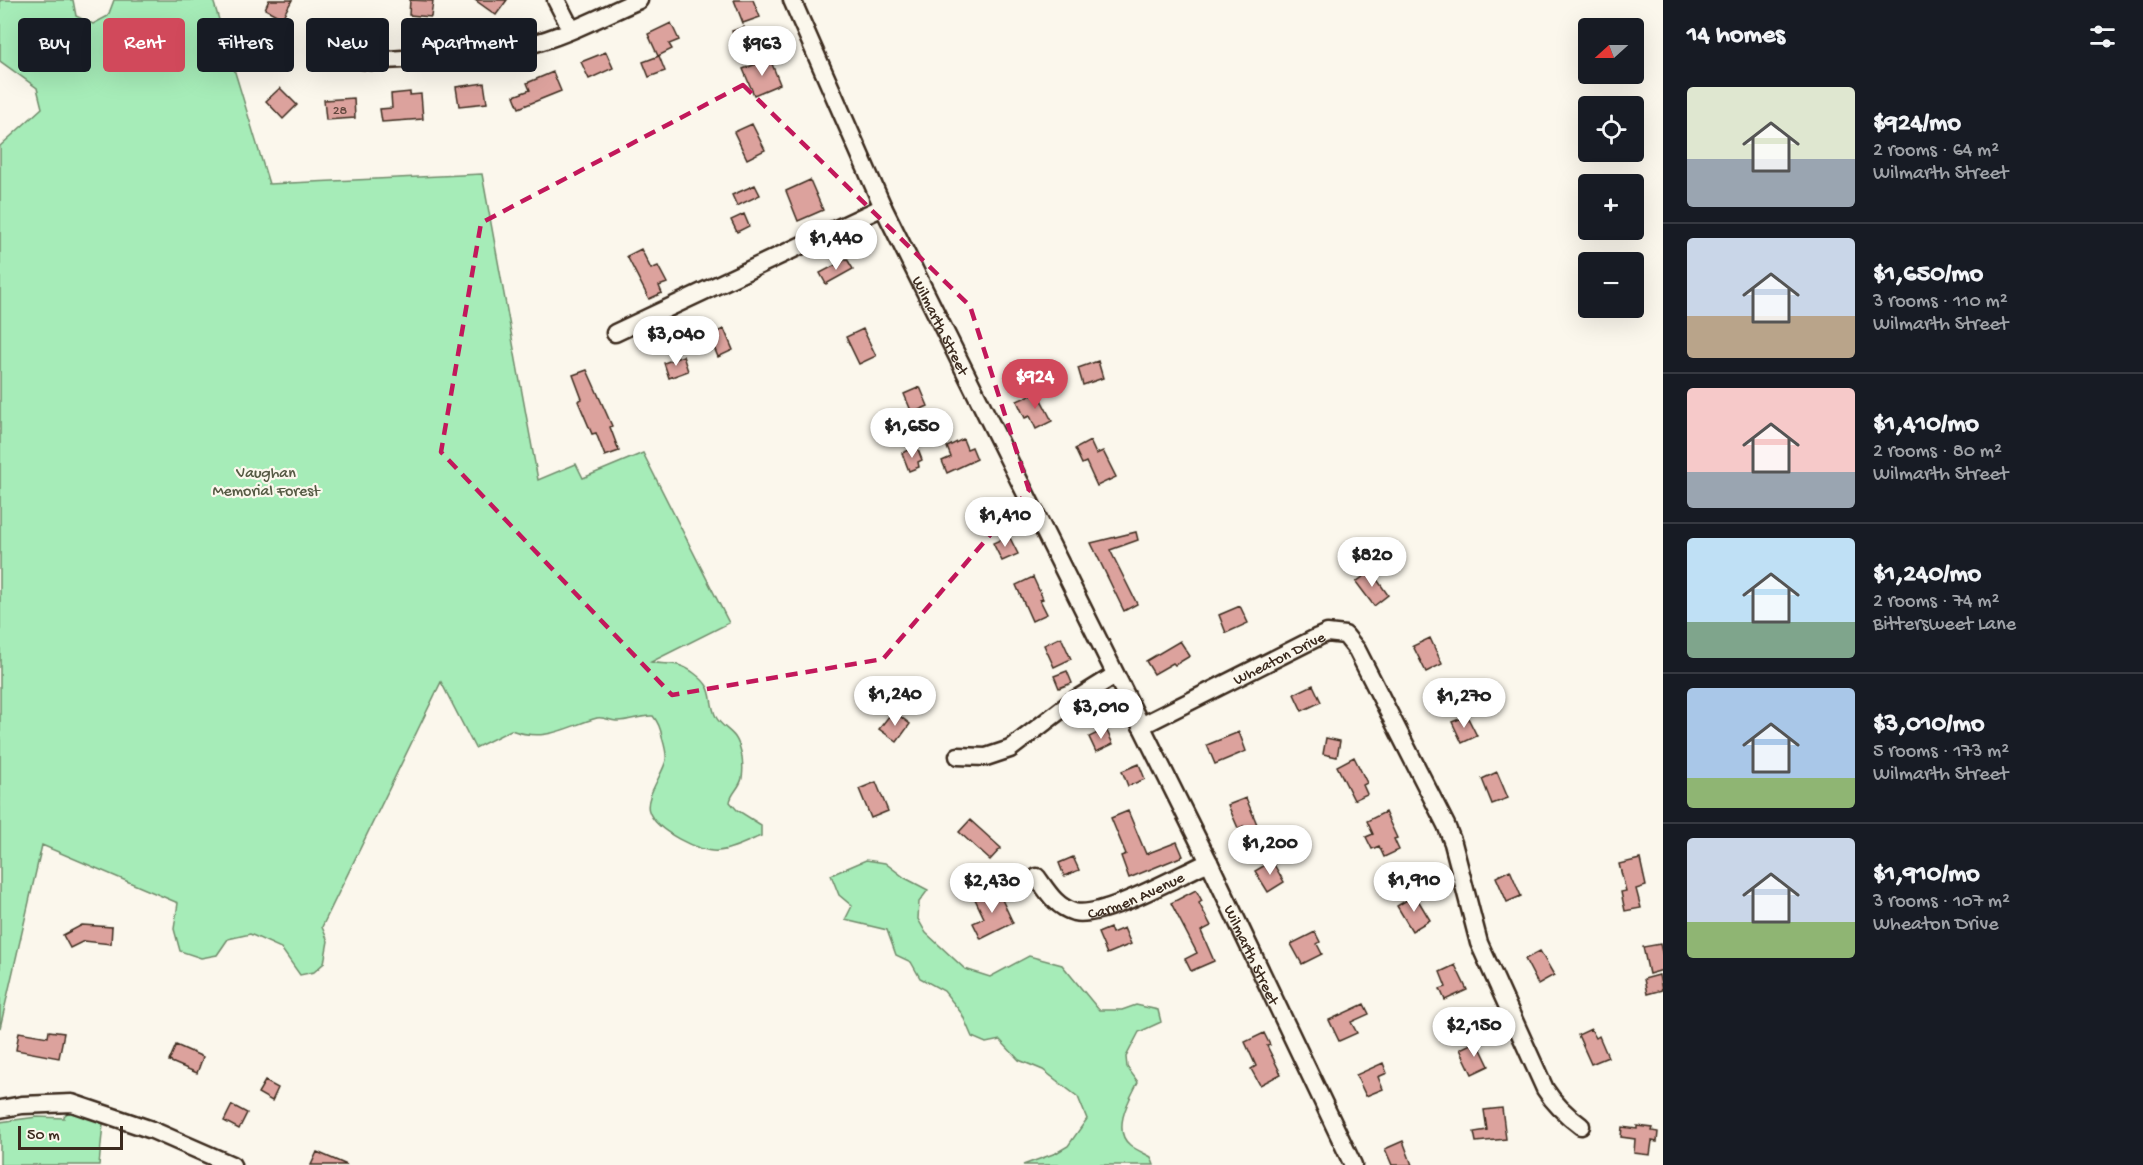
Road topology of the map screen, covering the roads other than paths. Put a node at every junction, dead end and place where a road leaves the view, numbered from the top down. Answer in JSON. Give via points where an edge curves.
{"nodes":[{"id":1,"x":556,"y":0,"type":"edge"},
{"id":2,"x":639,"y":0,"type":"edge"},
{"id":3,"x":792,"y":0,"type":"edge"},
{"id":4,"x":570,"y":29,"type":"junction"},
{"id":5,"x":389,"y":60,"type":"edge"},
{"id":6,"x":883,"y":207,"type":"junction"},
{"id":7,"x":615,"y":333,"type":"dead end"},
{"id":8,"x":1116,"y":675,"type":"junction"},
{"id":9,"x":1141,"y":726,"type":"junction"},
{"id":10,"x":958,"y":756,"type":"dead end"},
{"id":11,"x":1209,"y":862,"type":"junction"},
{"id":12,"x":1037,"y":877,"type":"dead end"},
{"id":13,"x":0,"y":1108,"type":"edge"},
{"id":14,"x":1581,"y":1126,"type":"dead end"},
{"id":15,"x":232,"y":1165,"type":"edge"},
{"id":16,"x":1353,"y":1165,"type":"edge"}],
"edges":[{"from":1,"to":4,"type":"street"},
{"from":2,"to":4,"type":"street"},
{"from":3,"to":6,"type":"street","name":"Wilmarth Street"},
{"from":4,"to":5,"type":"street","via":[[530,44],[483,53]]},
{"from":6,"to":7,"type":"street"},
{"from":6,"to":8,"type":"street","name":"Wilmarth Street"},
{"from":8,"to":9,"type":"street","name":"Wilmarth Street"},
{"from":8,"to":10,"type":"street","via":[[1070,703],[1010,749],[986,757]]},
{"from":9,"to":11,"type":"street","name":"Wilmarth Street"},
{"from":9,"to":14,"type":"street","name":"Wheaton Drive","via":[[1318,637],[1327,633],[1345,635],[1357,650],[1446,825],[1479,943],[1545,1089],[1554,1103]]},
{"from":11,"to":12,"type":"street","name":"Carmen Avenue","via":[[1111,908],[1089,913],[1072,912],[1057,903]]},
{"from":11,"to":16,"type":"street","name":"Wilmarth Street"},
{"from":13,"to":15,"type":"street","via":[[72,1103],[152,1130]]}]}
